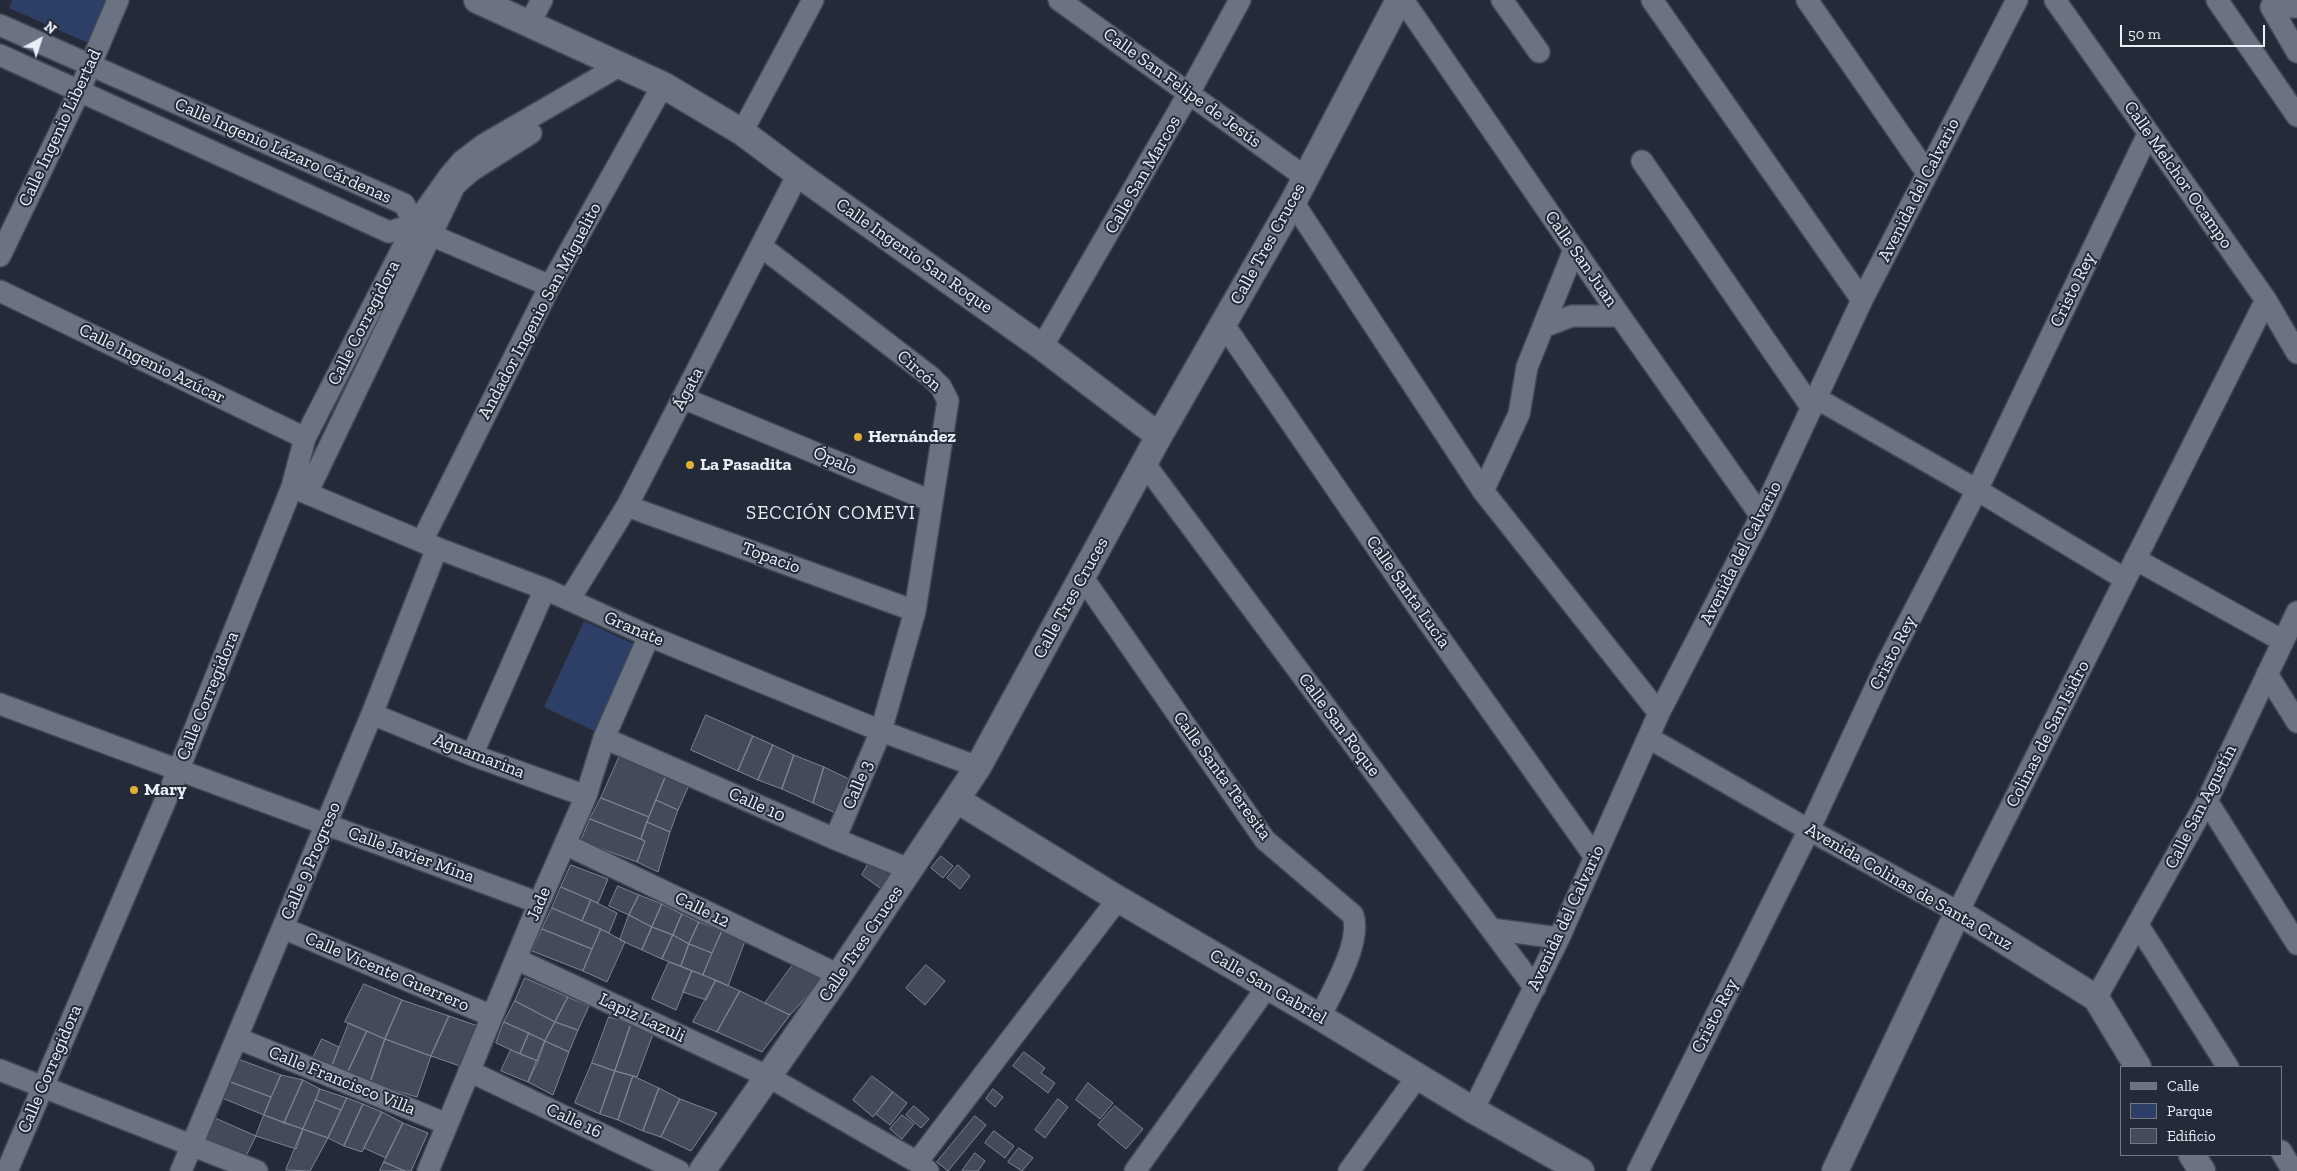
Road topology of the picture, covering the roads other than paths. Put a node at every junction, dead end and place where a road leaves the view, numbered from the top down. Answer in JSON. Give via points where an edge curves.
{"nodes":[{"id":1,"x":118,"y":0,"type":"edge"},
{"id":2,"x":477,"y":0,"type":"edge"},
{"id":3,"x":542,"y":0,"type":"edge"},
{"id":4,"x":813,"y":0,"type":"edge"},
{"id":5,"x":1059,"y":0,"type":"edge"},
{"id":6,"x":1240,"y":0,"type":"edge"},
{"id":7,"x":1401,"y":0,"type":"edge"},
{"id":8,"x":1502,"y":0,"type":"edge"},
{"id":9,"x":1652,"y":0,"type":"edge"},
{"id":10,"x":1808,"y":0,"type":"edge"},
{"id":11,"x":2018,"y":0,"type":"edge"},
{"id":12,"x":2056,"y":0,"type":"edge"},
{"id":13,"x":2217,"y":0,"type":"edge"},
{"id":14,"x":2297,"y":7,"type":"edge"},
{"id":15,"x":0,"y":24,"type":"edge"},
{"id":16,"x":529,"y":24,"type":"junction"},
{"id":17,"x":1538,"y":52,"type":"dead end"},
{"id":18,"x":2297,"y":52,"type":"edge"},
{"id":19,"x":0,"y":55,"type":"edge"},
{"id":20,"x":90,"y":65,"type":"junction"},
{"id":21,"x":619,"y":66,"type":"junction"},
{"id":22,"x":663,"y":85,"type":"junction"},
{"id":23,"x":79,"y":92,"type":"junction"},
{"id":24,"x":1189,"y":93,"type":"junction"},
{"id":25,"x":2297,"y":116,"type":"edge"},
{"id":26,"x":557,"y":117,"type":"dead end"},
{"id":27,"x":742,"y":132,"type":"junction"},
{"id":28,"x":2148,"y":134,"type":"junction"},
{"id":29,"x":1642,"y":161,"type":"dead end"},
{"id":30,"x":1928,"y":173,"type":"junction"},
{"id":31,"x":798,"y":174,"type":"junction"},
{"id":32,"x":1305,"y":177,"type":"junction"},
{"id":33,"x":1293,"y":202,"type":"junction"},
{"id":34,"x":423,"y":230,"type":"junction"},
{"id":35,"x":762,"y":247,"type":"junction"},
{"id":36,"x":1574,"y":250,"type":"junction"},
{"id":37,"x":0,"y":256,"type":"edge"},
{"id":38,"x":550,"y":286,"type":"junction"},
{"id":39,"x":0,"y":291,"type":"edge"},
{"id":40,"x":1862,"y":300,"type":"junction"},
{"id":41,"x":2266,"y":300,"type":"junction"},
{"id":42,"x":1620,"y":316,"type":"junction"},
{"id":43,"x":1224,"y":325,"type":"junction"},
{"id":44,"x":1543,"y":327,"type":"junction"},
{"id":45,"x":1042,"y":347,"type":"junction"},
{"id":46,"x":2297,"y":353,"type":"edge"},
{"id":47,"x":683,"y":398,"type":"junction"},
{"id":48,"x":1814,"y":403,"type":"junction"},
{"id":49,"x":1159,"y":436,"type":"junction"},
{"id":50,"x":305,"y":438,"type":"junction"},
{"id":51,"x":1144,"y":463,"type":"junction"},
{"id":52,"x":299,"y":490,"type":"junction"},
{"id":53,"x":1977,"y":490,"type":"junction"},
{"id":54,"x":1483,"y":491,"type":"junction"},
{"id":55,"x":932,"y":501,"type":"junction"},
{"id":56,"x":627,"y":506,"type":"junction"},
{"id":57,"x":1761,"y":516,"type":"junction"},
{"id":58,"x":430,"y":544,"type":"junction"},
{"id":59,"x":2135,"y":559,"type":"junction"},
{"id":60,"x":1082,"y":578,"type":"junction"},
{"id":61,"x":2125,"y":579,"type":"junction"},
{"id":62,"x":545,"y":589,"type":"junction"},
{"id":63,"x":569,"y":600,"type":"junction"},
{"id":64,"x":915,"y":610,"type":"junction"},
{"id":65,"x":2297,"y":612,"type":"edge"},
{"id":66,"x":649,"y":636,"type":"junction"},
{"id":67,"x":2283,"y":641,"type":"junction"},
{"id":68,"x":2267,"y":674,"type":"junction"},
{"id":69,"x":0,"y":704,"type":"edge"},
{"id":70,"x":1660,"y":713,"type":"junction"},
{"id":71,"x":372,"y":714,"type":"junction"},
{"id":72,"x":2297,"y":722,"type":"edge"},
{"id":73,"x":881,"y":731,"type":"junction"},
{"id":74,"x":604,"y":738,"type":"junction"},
{"id":75,"x":1649,"y":738,"type":"junction"},
{"id":76,"x":472,"y":755,"type":"junction"},
{"id":77,"x":978,"y":767,"type":"junction"},
{"id":78,"x":178,"y":771,"type":"junction"},
{"id":79,"x":586,"y":796,"type":"junction"},
{"id":80,"x":957,"y":800,"type":"junction"},
{"id":81,"x":2207,"y":801,"type":"junction"},
{"id":82,"x":327,"y":824,"type":"junction"},
{"id":83,"x":1809,"y":830,"type":"junction"},
{"id":84,"x":835,"y":839,"type":"junction"},
{"id":85,"x":565,"y":844,"type":"junction"},
{"id":86,"x":1595,"y":857,"type":"junction"},
{"id":87,"x":911,"y":870,"type":"junction"},
{"id":88,"x":1118,"y":899,"type":"junction"},
{"id":89,"x":539,"y":903,"type":"junction"},
{"id":90,"x":1958,"y":912,"type":"junction"},
{"id":91,"x":2138,"y":925,"type":"junction"},
{"id":92,"x":283,"y":928,"type":"junction"},
{"id":93,"x":1491,"y":929,"type":"junction"},
{"id":94,"x":1560,"y":938,"type":"junction"},
{"id":95,"x":2297,"y":944,"type":"edge"},
{"id":96,"x":516,"y":959,"type":"junction"},
{"id":97,"x":839,"y":975,"type":"junction"},
{"id":98,"x":1267,"y":987,"type":"junction"},
{"id":99,"x":1535,"y":988,"type":"junction"},
{"id":100,"x":2096,"y":998,"type":"junction"},
{"id":101,"x":492,"y":1016,"type":"junction"},
{"id":102,"x":1320,"y":1017,"type":"junction"},
{"id":103,"x":237,"y":1038,"type":"junction"},
{"id":104,"x":2137,"y":1066,"type":"edge"},
{"id":105,"x":2227,"y":1066,"type":"edge"},
{"id":106,"x":0,"y":1070,"type":"edge"},
{"id":107,"x":469,"y":1071,"type":"junction"},
{"id":108,"x":769,"y":1077,"type":"junction"},
{"id":109,"x":1417,"y":1077,"type":"junction"},
{"id":110,"x":43,"y":1085,"type":"junction"},
{"id":111,"x":1473,"y":1110,"type":"junction"},
{"id":112,"x":447,"y":1124,"type":"junction"},
{"id":113,"x":192,"y":1146,"type":"junction"},
{"id":114,"x":2282,"y":1153,"type":"edge"},
{"id":115,"x":2193,"y":1156,"type":"edge"},
{"id":116,"x":923,"y":1166,"type":"edge"},
{"id":117,"x":7,"y":1171,"type":"edge"},
{"id":118,"x":181,"y":1171,"type":"edge"},
{"id":119,"x":257,"y":1171,"type":"edge"},
{"id":120,"x":428,"y":1171,"type":"edge"},
{"id":121,"x":679,"y":1171,"type":"edge"},
{"id":122,"x":702,"y":1171,"type":"edge"},
{"id":123,"x":1135,"y":1171,"type":"edge"},
{"id":124,"x":1349,"y":1171,"type":"edge"},
{"id":125,"x":1581,"y":1171,"type":"edge"},
{"id":126,"x":1638,"y":1171,"type":"edge"},
{"id":127,"x":1835,"y":1171,"type":"edge"},
{"id":128,"x":2202,"y":1171,"type":"edge"},
{"id":129,"x":2293,"y":1171,"type":"edge"}],
"edges":[{"from":1,"to":20,"type":"street","name":"Calle Ingenio Libertad"},
{"from":2,"to":16,"type":"street","name":"Calle Ingenio San Roque"},
{"from":3,"to":16,"type":"street"},
{"from":4,"to":27,"type":"street"},
{"from":5,"to":24,"type":"street","name":"Calle San Felipe de Jesús"},
{"from":6,"to":24,"type":"street","name":"Calle San Marcos"},
{"from":7,"to":32,"type":"street","name":"Calle Tres Cruces"},
{"from":7,"to":36,"type":"street","name":"Calle San Juan"},
{"from":8,"to":17,"type":"street"},
{"from":9,"to":40,"type":"street"},
{"from":10,"to":30,"type":"street"},
{"from":11,"to":30,"type":"street","name":"Avenida del Calvario"},
{"from":12,"to":28,"type":"street","name":"Calle Melchor Ocampo"},
{"from":13,"to":25,"type":"street"},
{"from":14,"to":18,"type":"street","via":[[2271,7]]},
{"from":15,"to":20,"type":"street","name":"Calle Ingenio Lázaro Cárdenas"},
{"from":16,"to":21,"type":"street","name":"Calle Ingenio San Roque"},
{"from":19,"to":23,"type":"street","name":"Calle Ingenio Lázaro Cárdenas"},
{"from":20,"to":23,"type":"street","name":"Calle Ingenio Libertad"},
{"from":20,"to":34,"type":"street","name":"Calle Ingenio Lázaro Cárdenas","via":[[404,204]]},
{"from":21,"to":22,"type":"street","name":"Calle Ingenio San Roque"},
{"from":21,"to":34,"type":"street","via":[[472,153],[450,175]]},
{"from":22,"to":27,"type":"street","name":"Calle Ingenio San Roque"},
{"from":22,"to":38,"type":"street","name":"Andador Ingenio San Miguelito"},
{"from":23,"to":34,"type":"street","name":"Calle Ingenio Lázaro Cárdenas","via":[[389,232]]},
{"from":23,"to":37,"type":"street","name":"Calle Ingenio Libertad"},
{"from":24,"to":32,"type":"street","name":"Calle San Felipe de Jesús"},
{"from":24,"to":45,"type":"street","name":"Calle San Marcos"},
{"from":26,"to":34,"type":"street","via":[[458,181]]},
{"from":27,"to":31,"type":"street","name":"Calle Ingenio San Roque"},
{"from":28,"to":41,"type":"street","name":"Calle Melchor Ocampo"},
{"from":28,"to":53,"type":"street","name":"Cristo Rey"},
{"from":29,"to":48,"type":"street"},
{"from":30,"to":40,"type":"street","name":"Avenida del Calvario"},
{"from":31,"to":35,"type":"street","name":"Ágata"},
{"from":31,"to":45,"type":"street","name":"Calle Ingenio San Roque"},
{"from":32,"to":33,"type":"street","name":"Calle Tres Cruces"},
{"from":33,"to":43,"type":"street","name":"Calle Tres Cruces"},
{"from":33,"to":54,"type":"street"},
{"from":34,"to":38,"type":"street"},
{"from":34,"to":50,"type":"street","name":"Calle Corregidora"},
{"from":34,"to":52,"type":"street"},
{"from":35,"to":47,"type":"street","name":"Ágata"},
{"from":35,"to":55,"type":"street","name":"Circón","via":[[941,387],[948,408]]},
{"from":36,"to":42,"type":"street","name":"Calle San Juan"},
{"from":36,"to":44,"type":"street"},
{"from":38,"to":58,"type":"street","name":"Andador Ingenio San Miguelito"},
{"from":39,"to":50,"type":"street","name":"Calle Ingenio Azúcar"},
{"from":40,"to":48,"type":"street","name":"Avenida del Calvario"},
{"from":41,"to":46,"type":"street","name":"Calle Melchor Ocampo"},
{"from":41,"to":59,"type":"street","name":"Colinas de San Isidro"},
{"from":42,"to":44,"type":"street","via":[[1572,316]]},
{"from":42,"to":57,"type":"street","name":"Calle San Juan"},
{"from":43,"to":49,"type":"street","name":"Calle Tres Cruces"},
{"from":43,"to":86,"type":"street","name":"Calle Santa Lucía"},
{"from":44,"to":54,"type":"street","via":[[1528,367],[1519,414]]},
{"from":45,"to":49,"type":"street","name":"Calle Ingenio San Roque"},
{"from":47,"to":55,"type":"street","name":"Ópalo"},
{"from":47,"to":56,"type":"street","name":"Ágata"},
{"from":48,"to":53,"type":"street"},
{"from":48,"to":57,"type":"street","name":"Avenida del Calvario"},
{"from":49,"to":51,"type":"street","name":"Calle Tres Cruces"},
{"from":50,"to":52,"type":"street","name":"Calle Corregidora"},
{"from":51,"to":60,"type":"street","name":"Calle Tres Cruces"},
{"from":51,"to":93,"type":"street","name":"Calle San Roque"},
{"from":52,"to":58,"type":"street","name":"Granate"},
{"from":52,"to":78,"type":"street","name":"Calle Corregidora"},
{"from":53,"to":61,"type":"street"},
{"from":53,"to":83,"type":"street","name":"Cristo Rey","via":[[1886,665]]},
{"from":54,"to":70,"type":"street"},
{"from":55,"to":64,"type":"street","name":"Circón"},
{"from":56,"to":63,"type":"street","name":"Ágata"},
{"from":56,"to":64,"type":"street","name":"Topacio"},
{"from":57,"to":70,"type":"street","name":"Avenida del Calvario"},
{"from":58,"to":62,"type":"street","name":"Granate"},
{"from":58,"to":71,"type":"street","name":"Calle 9 Progreso"},
{"from":59,"to":61,"type":"street","name":"Colinas de San Isidro"},
{"from":59,"to":67,"type":"street"},
{"from":60,"to":77,"type":"street","name":"Calle Tres Cruces"},
{"from":60,"to":102,"type":"street","name":"Calle Santa Teresita","via":[[1265,840],[1353,915],[1356,932],[1350,952]]},
{"from":61,"to":90,"type":"street","name":"Colinas de San Isidro"},
{"from":62,"to":63,"type":"street","name":"Granate"},
{"from":62,"to":76,"type":"street"},
{"from":63,"to":66,"type":"street","name":"Granate"},
{"from":64,"to":73,"type":"street","name":"Circón"},
{"from":65,"to":67,"type":"street","name":"Calle San Agustín"},
{"from":66,"to":73,"type":"street","name":"Granate"},
{"from":66,"to":74,"type":"street","name":"Jade"},
{"from":67,"to":68,"type":"street","name":"Calle San Agustín"},
{"from":68,"to":72,"type":"street"},
{"from":68,"to":81,"type":"street","name":"Calle San Agustín"},
{"from":69,"to":78,"type":"street","name":"Calle Javier Mina"},
{"from":70,"to":75,"type":"street","name":"Avenida del Calvario"},
{"from":71,"to":76,"type":"street","name":"Aguamarina"},
{"from":71,"to":82,"type":"street","name":"Calle 9 Progreso"},
{"from":73,"to":77,"type":"street","name":"Granate"},
{"from":73,"to":84,"type":"street","name":"Calle 3"},
{"from":74,"to":79,"type":"street","name":"Jade"},
{"from":74,"to":84,"type":"street","name":"Calle 10"},
{"from":75,"to":83,"type":"street","name":"Avenida Colinas de Santa Cruz"},
{"from":75,"to":86,"type":"street","name":"Avenida del Calvario"},
{"from":76,"to":79,"type":"street","name":"Aguamarina"},
{"from":77,"to":80,"type":"street","name":"Calle Tres Cruces"},
{"from":78,"to":82,"type":"street","name":"Calle Javier Mina"},
{"from":78,"to":110,"type":"street","name":"Calle Corregidora"},
{"from":79,"to":85,"type":"street","name":"Jade"},
{"from":80,"to":87,"type":"street","name":"Calle Tres Cruces"},
{"from":80,"to":88,"type":"street","name":"Calle San Gabriel"},
{"from":81,"to":91,"type":"street","name":"Calle San Agustín"},
{"from":81,"to":95,"type":"street"},
{"from":82,"to":89,"type":"street","name":"Calle Javier Mina"},
{"from":82,"to":92,"type":"street","name":"Calle 9 Progreso"},
{"from":83,"to":90,"type":"street","name":"Avenida Colinas de Santa Cruz"},
{"from":83,"to":126,"type":"street","name":"Cristo Rey"},
{"from":84,"to":87,"type":"street","name":"Calle 10"},
{"from":85,"to":89,"type":"street","name":"Jade"},
{"from":85,"to":97,"type":"street","name":"Calle 12"},
{"from":86,"to":94,"type":"street","name":"Avenida del Calvario"},
{"from":87,"to":97,"type":"street","name":"Calle Tres Cruces"},
{"from":88,"to":98,"type":"street","name":"Calle San Gabriel"},
{"from":88,"to":116,"type":"street"},
{"from":89,"to":96,"type":"street","name":"Jade"},
{"from":90,"to":100,"type":"street","name":"Avenida Colinas de Santa Cruz"},
{"from":90,"to":127,"type":"street","name":"Colinas de San Isidro"},
{"from":91,"to":100,"type":"street","name":"Calle San Agustín"},
{"from":91,"to":105,"type":"street"},
{"from":92,"to":101,"type":"street","name":"Calle Vicente Guerrero"},
{"from":92,"to":103,"type":"street","name":"Calle 9 Progreso"},
{"from":93,"to":94,"type":"street"},
{"from":93,"to":99,"type":"street","name":"Calle San Roque"},
{"from":94,"to":99,"type":"street","name":"Avenida del Calvario"},
{"from":96,"to":101,"type":"street","name":"Jade"},
{"from":96,"to":108,"type":"street","name":"Lapiz Lazuli"},
{"from":97,"to":108,"type":"street","name":"Calle Tres Cruces"},
{"from":98,"to":102,"type":"street","name":"Calle San Gabriel"},
{"from":98,"to":123,"type":"street"},
{"from":99,"to":111,"type":"street","name":"Avenida del Calvario"},
{"from":100,"to":104,"type":"street","name":"Avenida Colinas de Santa Cruz"},
{"from":101,"to":107,"type":"street","name":"Jade"},
{"from":102,"to":109,"type":"street","name":"Calle San Gabriel"},
{"from":103,"to":112,"type":"street","name":"Calle Francisco Villa"},
{"from":103,"to":113,"type":"street","name":"Calle 9 Progreso"},
{"from":106,"to":110,"type":"street"},
{"from":107,"to":112,"type":"street","name":"Jade"},
{"from":107,"to":121,"type":"street","name":"Calle 16"},
{"from":108,"to":116,"type":"street","name":"Lapiz Lazuli"},
{"from":108,"to":122,"type":"street","name":"Calle Tres Cruces"},
{"from":109,"to":111,"type":"street","name":"Calle San Gabriel"},
{"from":109,"to":124,"type":"street"},
{"from":110,"to":113,"type":"street"},
{"from":110,"to":117,"type":"street","name":"Calle Corregidora"},
{"from":111,"to":125,"type":"street","name":"Calle San Gabriel"},
{"from":112,"to":120,"type":"street","name":"Jade"},
{"from":113,"to":118,"type":"street","name":"Calle 9 Progreso"},
{"from":113,"to":119,"type":"street"},
{"from":114,"to":129,"type":"street"},
{"from":115,"to":128,"type":"street"}]}
